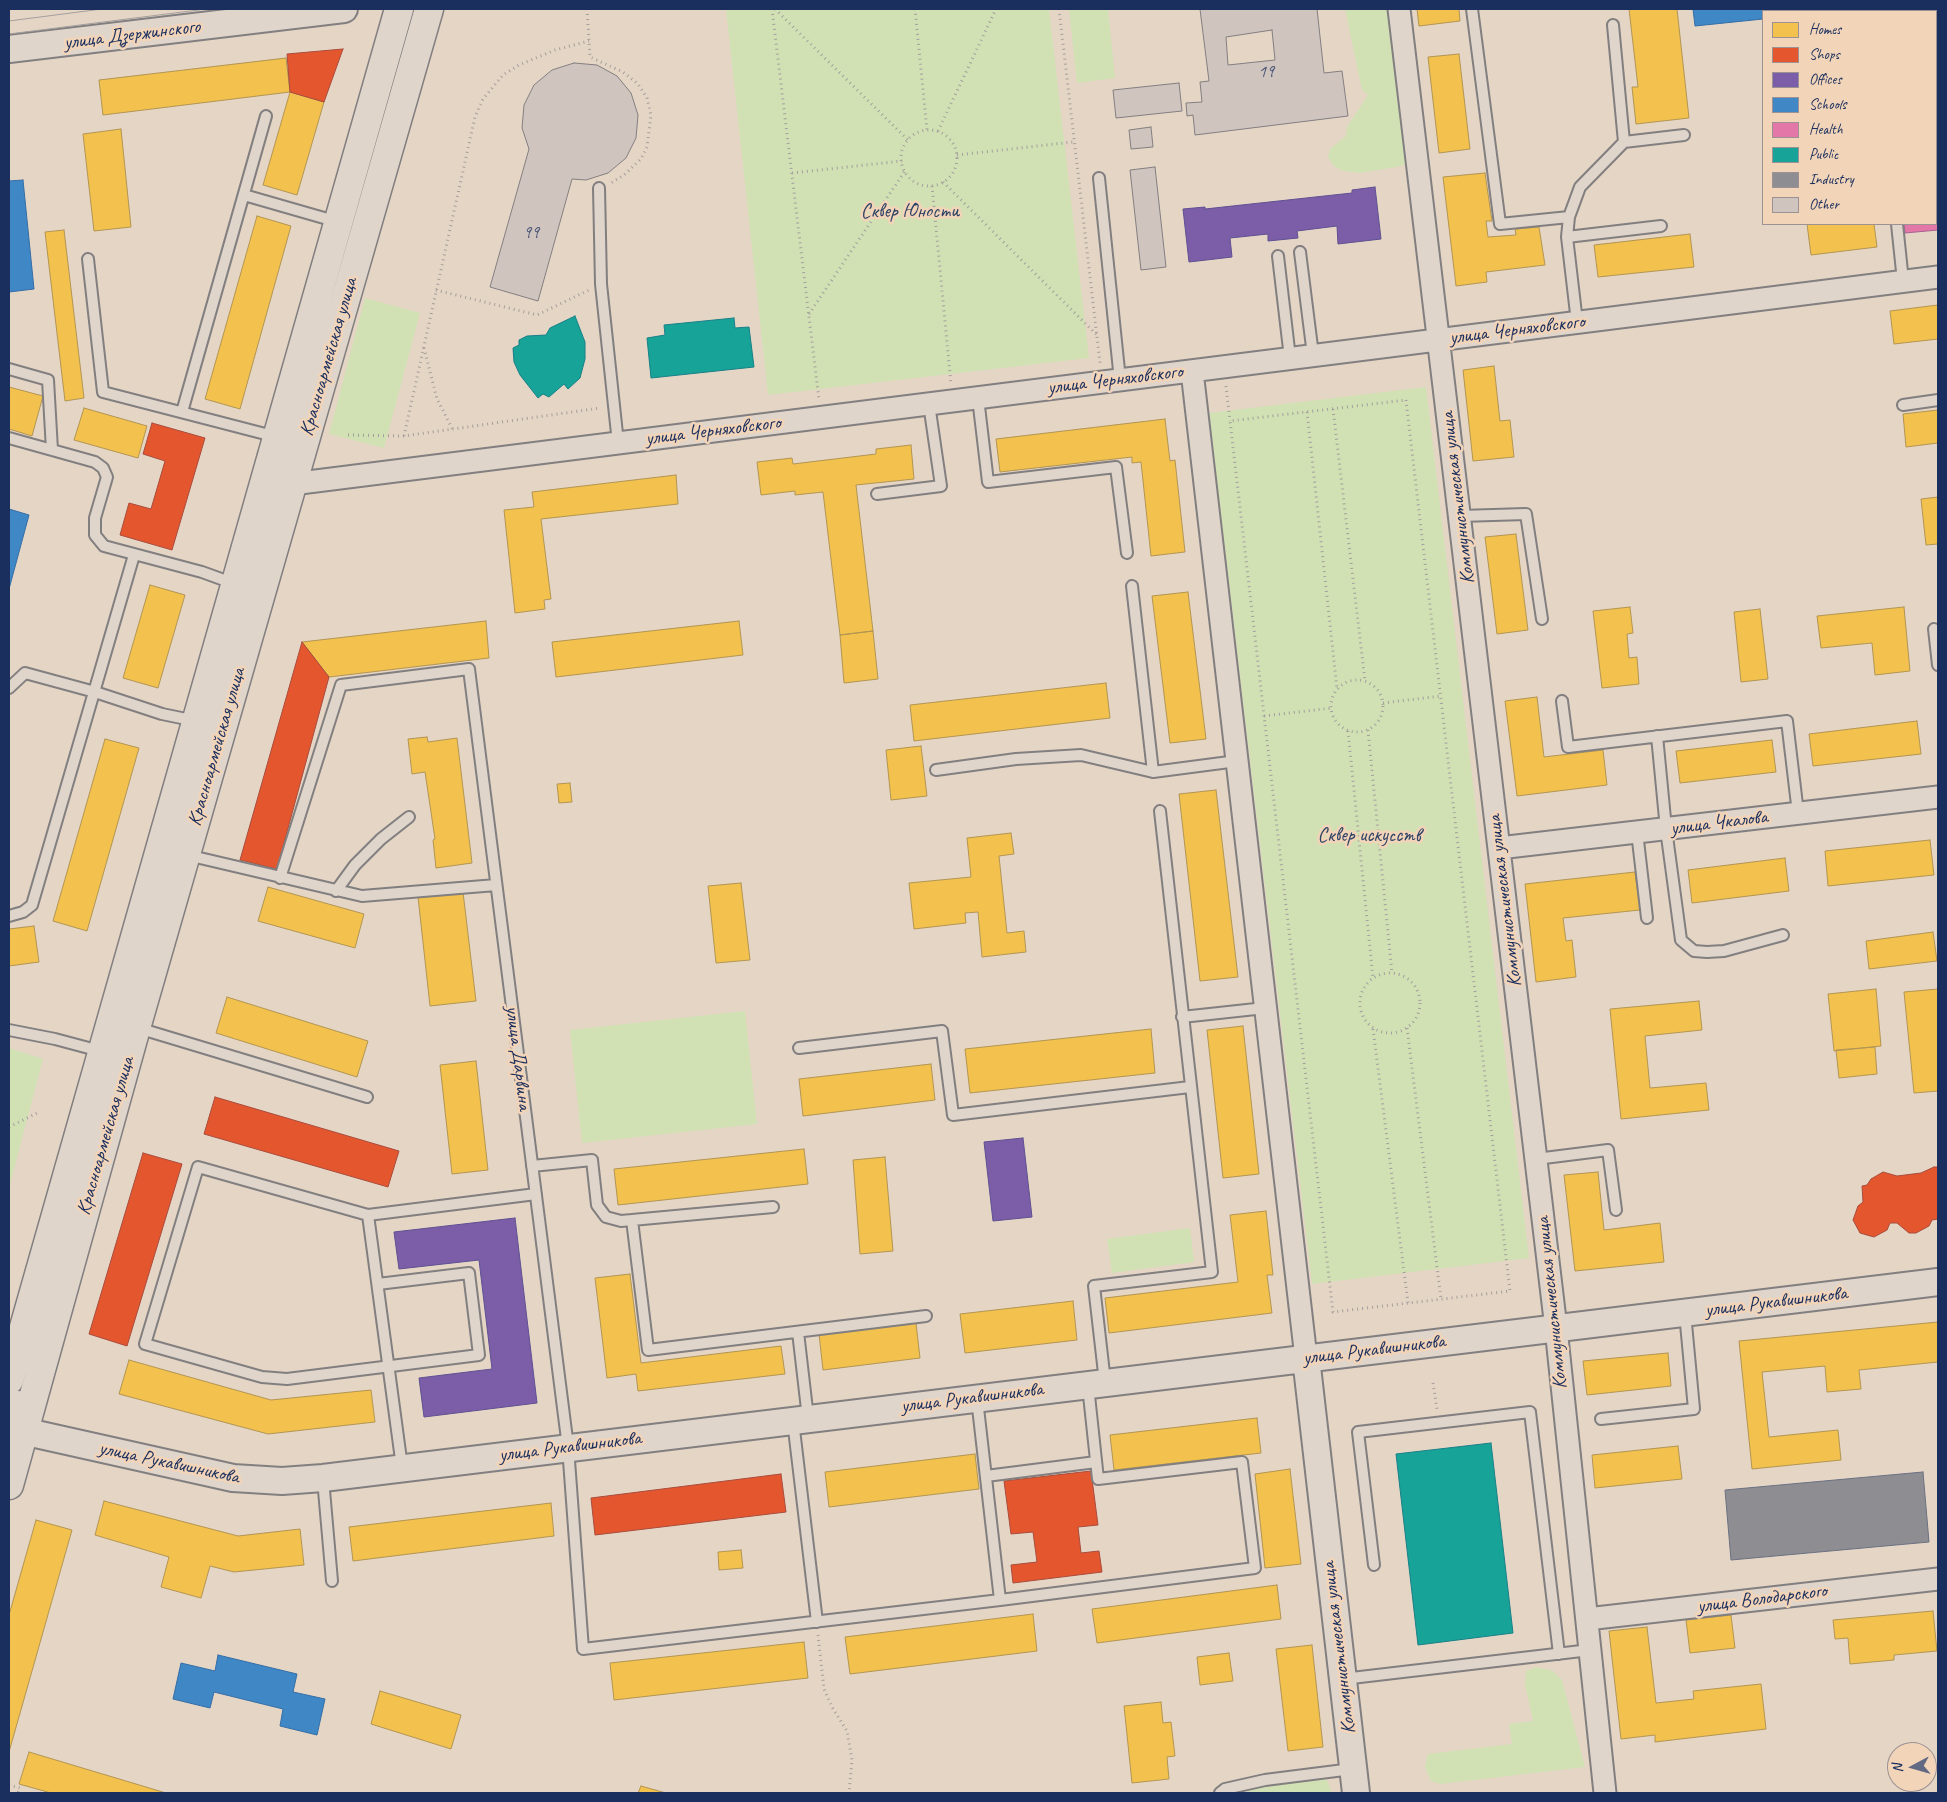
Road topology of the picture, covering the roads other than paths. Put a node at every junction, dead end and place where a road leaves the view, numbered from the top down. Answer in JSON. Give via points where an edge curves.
{"nodes":[{"id":1,"x":344,"y":9,"type":"edge"},
{"id":2,"x":399,"y":9,"type":"edge"},
{"id":3,"x":429,"y":9,"type":"edge"},
{"id":4,"x":1399,"y":9,"type":"edge"},
{"id":5,"x":1472,"y":9,"type":"edge"},
{"id":6,"x":1614,"y":25,"type":"dead end"},
{"id":7,"x":9,"y":50,"type":"edge"},
{"id":8,"x":266,"y":116,"type":"dead end"},
{"id":9,"x":1684,"y":135,"type":"dead end"},
{"id":10,"x":1624,"y":142,"type":"junction"},
{"id":11,"x":1099,"y":178,"type":"dead end"},
{"id":12,"x":599,"y":188,"type":"road end"},
{"id":13,"x":244,"y":195,"type":"junction"},
{"id":14,"x":1569,"y":217,"type":"junction"},
{"id":15,"x":339,"y":222,"type":"junction"},
{"id":16,"x":1898,"y":225,"type":"edge"},
{"id":17,"x":1662,"y":226,"type":"dead end"},
{"id":18,"x":1567,"y":237,"type":"junction"},
{"id":19,"x":1300,"y":252,"type":"dead end"},
{"id":20,"x":1278,"y":256,"type":"dead end"},
{"id":21,"x":88,"y":259,"type":"dead end"},
{"id":22,"x":1938,"y":277,"type":"edge"},
{"id":23,"x":1904,"y":281,"type":"junction"},
{"id":24,"x":1577,"y":322,"type":"junction"},
{"id":25,"x":1439,"y":340,"type":"junction"},
{"id":26,"x":1313,"y":354,"type":"junction"},
{"id":27,"x":1290,"y":358,"type":"junction"},
{"id":28,"x":9,"y":369,"type":"edge"},
{"id":29,"x":1192,"y":371,"type":"junction"},
{"id":30,"x":1119,"y":373,"type":"junction"},
{"id":31,"x":978,"y":398,"type":"junction"},
{"id":32,"x":1938,"y":400,"type":"edge"},
{"id":33,"x":929,"y":404,"type":"junction"},
{"id":34,"x":1903,"y":405,"type":"dead end"},
{"id":35,"x":182,"y":412,"type":"junction"},
{"id":36,"x":278,"y":437,"type":"junction"},
{"id":37,"x":9,"y":438,"type":"edge"},
{"id":38,"x":618,"y":443,"type":"junction"},
{"id":39,"x":52,"y":450,"type":"junction"},
{"id":40,"x":279,"y":481,"type":"junction"},
{"id":41,"x":877,"y":494,"type":"dead end"},
{"id":42,"x":1460,"y":516,"type":"junction"},
{"id":43,"x":1127,"y":554,"type":"dead end"},
{"id":44,"x":134,"y":555,"type":"junction"},
{"id":45,"x":236,"y":584,"type":"junction"},
{"id":46,"x":1132,"y":586,"type":"dead end"},
{"id":47,"x":1542,"y":619,"type":"dead end"},
{"id":48,"x":1934,"y":629,"type":"dead end"},
{"id":49,"x":1938,"y":665,"type":"edge"},
{"id":50,"x":9,"y":688,"type":"edge"},
{"id":51,"x":95,"y":692,"type":"junction"},
{"id":52,"x":1562,"y":701,"type":"dead end"},
{"id":53,"x":197,"y":722,"type":"junction"},
{"id":54,"x":1657,"y":736,"type":"junction"},
{"id":55,"x":1237,"y":761,"type":"junction"},
{"id":56,"x":936,"y":770,"type":"dead end"},
{"id":57,"x":1153,"y":772,"type":"junction"},
{"id":58,"x":1938,"y":797,"type":"edge"},
{"id":59,"x":1160,"y":811,"type":"dead end"},
{"id":60,"x":1798,"y":814,"type":"junction"},
{"id":61,"x":409,"y":817,"type":"dead end"},
{"id":62,"x":1666,"y":829,"type":"junction"},
{"id":63,"x":1637,"y":832,"type":"junction"},
{"id":64,"x":1499,"y":848,"type":"junction"},
{"id":65,"x":186,"y":855,"type":"junction"},
{"id":66,"x":280,"y":878,"type":"junction"},
{"id":67,"x":496,"y":885,"type":"junction"},
{"id":68,"x":336,"y":891,"type":"junction"},
{"id":69,"x":9,"y":916,"type":"edge"},
{"id":70,"x":1647,"y":918,"type":"dead end"},
{"id":71,"x":1783,"y":935,"type":"dead end"},
{"id":72,"x":1265,"y":1008,"type":"junction"},
{"id":73,"x":1182,"y":1017,"type":"junction"},
{"id":74,"x":136,"y":1028,"type":"junction"},
{"id":75,"x":9,"y":1030,"type":"edge"},
{"id":76,"x":799,"y":1048,"type":"dead end"},
{"id":77,"x":102,"y":1052,"type":"junction"},
{"id":78,"x":1190,"y":1087,"type":"junction"},
{"id":79,"x":367,"y":1097,"type":"dead end"},
{"id":80,"x":1536,"y":1159,"type":"junction"},
{"id":81,"x":532,"y":1166,"type":"junction"},
{"id":82,"x":536,"y":1194,"type":"junction"},
{"id":83,"x":773,"y":1207,"type":"dead end"},
{"id":84,"x":1616,"y":1210,"type":"dead end"},
{"id":85,"x":368,"y":1215,"type":"junction"},
{"id":86,"x":632,"y":1220,"type":"junction"},
{"id":87,"x":1938,"y":1282,"type":"edge"},
{"id":88,"x":378,"y":1284,"type":"junction"},
{"id":89,"x":1685,"y":1312,"type":"junction"},
{"id":90,"x":926,"y":1316,"type":"dead end"},
{"id":91,"x":1556,"y":1328,"type":"junction"},
{"id":92,"x":798,"y":1332,"type":"junction"},
{"id":93,"x":1306,"y":1358,"type":"junction"},
{"id":94,"x":389,"y":1366,"type":"junction"},
{"id":95,"x":9,"y":1380,"type":"edge"},
{"id":96,"x":1097,"y":1383,"type":"junction"},
{"id":97,"x":977,"y":1398,"type":"junction"},
{"id":98,"x":20,"y":1404,"type":"edge"},
{"id":99,"x":800,"y":1419,"type":"junction"},
{"id":100,"x":1601,"y":1419,"type":"dead end"},
{"id":101,"x":16,"y":1430,"type":"edge"},
{"id":102,"x":568,"y":1447,"type":"junction"},
{"id":103,"x":1096,"y":1462,"type":"junction"},
{"id":104,"x":402,"y":1467,"type":"junction"},
{"id":105,"x":986,"y":1476,"type":"junction"},
{"id":106,"x":323,"y":1478,"type":"junction"},
{"id":107,"x":9,"y":1485,"type":"edge"},
{"id":108,"x":1374,"y":1565,"type":"dead end"},
{"id":109,"x":1938,"y":1579,"type":"edge"},
{"id":110,"x":332,"y":1581,"type":"dead end"},
{"id":111,"x":1000,"y":1600,"type":"junction"},
{"id":112,"x":1586,"y":1619,"type":"junction"},
{"id":113,"x":817,"y":1622,"type":"junction"},
{"id":114,"x":1590,"y":1650,"type":"junction"},
{"id":115,"x":1559,"y":1654,"type":"junction"},
{"id":116,"x":1343,"y":1679,"type":"junction"},
{"id":117,"x":1355,"y":1781,"type":"edge"},
{"id":118,"x":1220,"y":1793,"type":"edge"},
{"id":119,"x":1605,"y":1793,"type":"edge"}],
"edges":[{"from":1,"to":7,"type":"street","name":"улица Дзержинского"},
{"from":2,"to":15,"type":"main road","name":"Красноармейская улица"},
{"from":3,"to":40,"type":"main road","name":"Красноармейская улица"},
{"from":4,"to":25,"type":"street","name":"Коммунистическая улица"},
{"from":5,"to":14,"type":"lane","via":[[1500,224]]},
{"from":6,"to":10,"type":"lane"},
{"from":8,"to":13,"type":"lane"},
{"from":9,"to":10,"type":"lane"},
{"from":10,"to":14,"type":"lane","via":[[1580,188]]},
{"from":11,"to":30,"type":"lane"},
{"from":12,"to":38,"type":"lane","via":[[601,284]]},
{"from":13,"to":15,"type":"lane"},
{"from":13,"to":35,"type":"lane"},
{"from":14,"to":18,"type":"lane"},
{"from":15,"to":36,"type":"main road","name":"Красноармейская улица"},
{"from":16,"to":23,"type":"lane"},
{"from":17,"to":18,"type":"lane"},
{"from":18,"to":24,"type":"lane"},
{"from":19,"to":26,"type":"lane"},
{"from":20,"to":27,"type":"lane"},
{"from":21,"to":35,"type":"lane","via":[[103,392]]},
{"from":22,"to":23,"type":"street","name":"улица Черняховского"},
{"from":23,"to":24,"type":"street","name":"улица Черняховского"},
{"from":24,"to":25,"type":"street","name":"улица Черняховского"},
{"from":25,"to":26,"type":"street","name":"улица Черняховского"},
{"from":25,"to":42,"type":"street","name":"Коммунистическая улица"},
{"from":26,"to":27,"type":"street","name":"улица Черняховского"},
{"from":27,"to":29,"type":"street","name":"улица Черняховского"},
{"from":28,"to":39,"type":"lane","via":[[48,380]]},
{"from":29,"to":30,"type":"street","name":"улица Черняховского"},
{"from":29,"to":55,"type":"street","name":"Коммунистическая улица"},
{"from":30,"to":31,"type":"street","name":"улица Черняховского"},
{"from":31,"to":33,"type":"street","name":"улица Черняховского"},
{"from":31,"to":43,"type":"lane","via":[[988,482],[1116,467]]},
{"from":32,"to":34,"type":"lane"},
{"from":33,"to":38,"type":"street","name":"улица Черняховского"},
{"from":33,"to":41,"type":"lane","via":[[942,486]]},
{"from":35,"to":36,"type":"lane"},
{"from":36,"to":40,"type":"main road","name":"Красноармейская улица"},
{"from":37,"to":39,"type":"lane"},
{"from":38,"to":40,"type":"street","name":"улица Черняховского"},
{"from":39,"to":44,"type":"lane","via":[[104,468],[107,477],[95,518],[95,534],[104,546]]},
{"from":40,"to":45,"type":"main road","name":"Красноармейская улица"},
{"from":40,"to":65,"type":"main road","name":"Красноармейская улица"},
{"from":42,"to":47,"type":"lane","via":[[1526,514]]},
{"from":42,"to":64,"type":"street","name":"Коммунистическая улица"},
{"from":44,"to":45,"type":"lane"},
{"from":44,"to":51,"type":"lane"},
{"from":45,"to":53,"type":"main road","name":"Красноармейская улица"},
{"from":46,"to":57,"type":"lane"},
{"from":48,"to":49,"type":"lane"},
{"from":50,"to":51,"type":"lane","via":[[25,673]]},
{"from":51,"to":53,"type":"lane"},
{"from":51,"to":69,"type":"lane","via":[[32,905]]},
{"from":52,"to":54,"type":"lane","via":[[1568,746]]},
{"from":53,"to":77,"type":"main road","name":"Красноармейская улица"},
{"from":54,"to":60,"type":"lane","via":[[1787,720]]},
{"from":54,"to":62,"type":"lane"},
{"from":55,"to":57,"type":"lane"},
{"from":55,"to":72,"type":"street","name":"Коммунистическая улица"},
{"from":56,"to":57,"type":"lane","via":[[1016,759],[1081,755]]},
{"from":58,"to":60,"type":"street","name":"улица Чкалова"},
{"from":59,"to":73,"type":"lane"},
{"from":60,"to":62,"type":"street","name":"улица Чкалова"},
{"from":61,"to":68,"type":"lane","via":[[355,865]]},
{"from":62,"to":63,"type":"street","name":"улица Чкалова"},
{"from":62,"to":71,"type":"lane","via":[[1680,940],[1686,946],[1694,951],[1724,951]]},
{"from":63,"to":64,"type":"street","name":"улица Чкалова"},
{"from":63,"to":70,"type":"lane"},
{"from":64,"to":80,"type":"street","name":"Коммунистическая улица"},
{"from":65,"to":66,"type":"lane"},
{"from":65,"to":74,"type":"main road","name":"Красноармейская улица"},
{"from":66,"to":67,"type":"lane","name":"улица Дарвина","via":[[341,685],[469,669]]},
{"from":66,"to":68,"type":"lane"},
{"from":67,"to":68,"type":"lane","via":[[362,896]]},
{"from":67,"to":81,"type":"lane","name":"улица Дарвина"},
{"from":72,"to":73,"type":"lane"},
{"from":72,"to":93,"type":"street","name":"Коммунистическая улица"},
{"from":73,"to":78,"type":"lane"},
{"from":74,"to":79,"type":"lane"},
{"from":74,"to":98,"type":"main road","name":"Красноармейская улица"},
{"from":75,"to":77,"type":"lane"},
{"from":76,"to":78,"type":"lane","via":[[942,1031],[953,1115]]},
{"from":77,"to":95,"type":"main road","name":"Красноармейская улица"},
{"from":78,"to":96,"type":"lane","via":[[1212,1272],[1094,1286]]},
{"from":80,"to":84,"type":"lane","via":[[1608,1150]]},
{"from":80,"to":91,"type":"street","name":"Коммунистическая улица"},
{"from":81,"to":82,"type":"lane","name":"улица Дарвина"},
{"from":81,"to":86,"type":"lane","via":[[592,1160],[597,1205],[606,1217]]},
{"from":82,"to":85,"type":"lane"},
{"from":82,"to":102,"type":"lane","name":"улица Дарвина"},
{"from":83,"to":86,"type":"lane"},
{"from":85,"to":88,"type":"lane"},
{"from":85,"to":94,"type":"lane","via":[[198,1167],[145,1344],[262,1377],[287,1379]]},
{"from":86,"to":92,"type":"lane","via":[[648,1350]]},
{"from":87,"to":89,"type":"street","name":"улица Рукавишникова"},
{"from":88,"to":94,"type":"lane"},
{"from":88,"to":94,"type":"lane","via":[[469,1273],[479,1355]]},
{"from":89,"to":91,"type":"street","name":"улица Рукавишникова"},
{"from":89,"to":100,"type":"lane","via":[[1694,1409]]},
{"from":90,"to":92,"type":"lane"},
{"from":91,"to":93,"type":"street","name":"улица Рукавишникова"},
{"from":91,"to":112,"type":"street","name":"Коммунистическая улица"},
{"from":92,"to":99,"type":"lane"},
{"from":93,"to":96,"type":"street","name":"улица Рукавишникова"},
{"from":93,"to":116,"type":"street","name":"Коммунистическая улица"},
{"from":94,"to":104,"type":"lane"},
{"from":96,"to":97,"type":"street","name":"улица Рукавишникова"},
{"from":96,"to":103,"type":"lane"},
{"from":97,"to":99,"type":"street","name":"улица Рукавишникова"},
{"from":97,"to":105,"type":"lane"},
{"from":98,"to":101,"type":"main road","name":"Красноармейская улица"},
{"from":99,"to":102,"type":"street","name":"улица Рукавишникова"},
{"from":99,"to":113,"type":"lane"},
{"from":101,"to":106,"type":"street","name":"улица Рукавишникова","via":[[233,1478],[282,1481]]},
{"from":101,"to":107,"type":"main road","name":"Красноармейская улица"},
{"from":102,"to":104,"type":"street","name":"улица Рукавишникова"},
{"from":102,"to":113,"type":"lane","name":"улица Дарвина","via":[[583,1649]]},
{"from":103,"to":105,"type":"lane"},
{"from":103,"to":111,"type":"lane","via":[[1098,1479],[1242,1462],[1255,1568]]},
{"from":104,"to":106,"type":"street","name":"улица Рукавишникова"},
{"from":105,"to":111,"type":"lane"},
{"from":106,"to":110,"type":"lane"},
{"from":108,"to":115,"type":"lane","via":[[1358,1432],[1530,1412]]},
{"from":109,"to":112,"type":"street","name":"улица Володарского"},
{"from":111,"to":113,"type":"lane"},
{"from":112,"to":114,"type":"street","name":"Коммунистическая улица"},
{"from":114,"to":115,"type":"lane"},
{"from":114,"to":119,"type":"street","name":"Коммунистическая улица"},
{"from":115,"to":116,"type":"lane"},
{"from":116,"to":117,"type":"street","name":"Коммунистическая улица"},
{"from":117,"to":118,"type":"lane","via":[[1264,1780]]}]}
